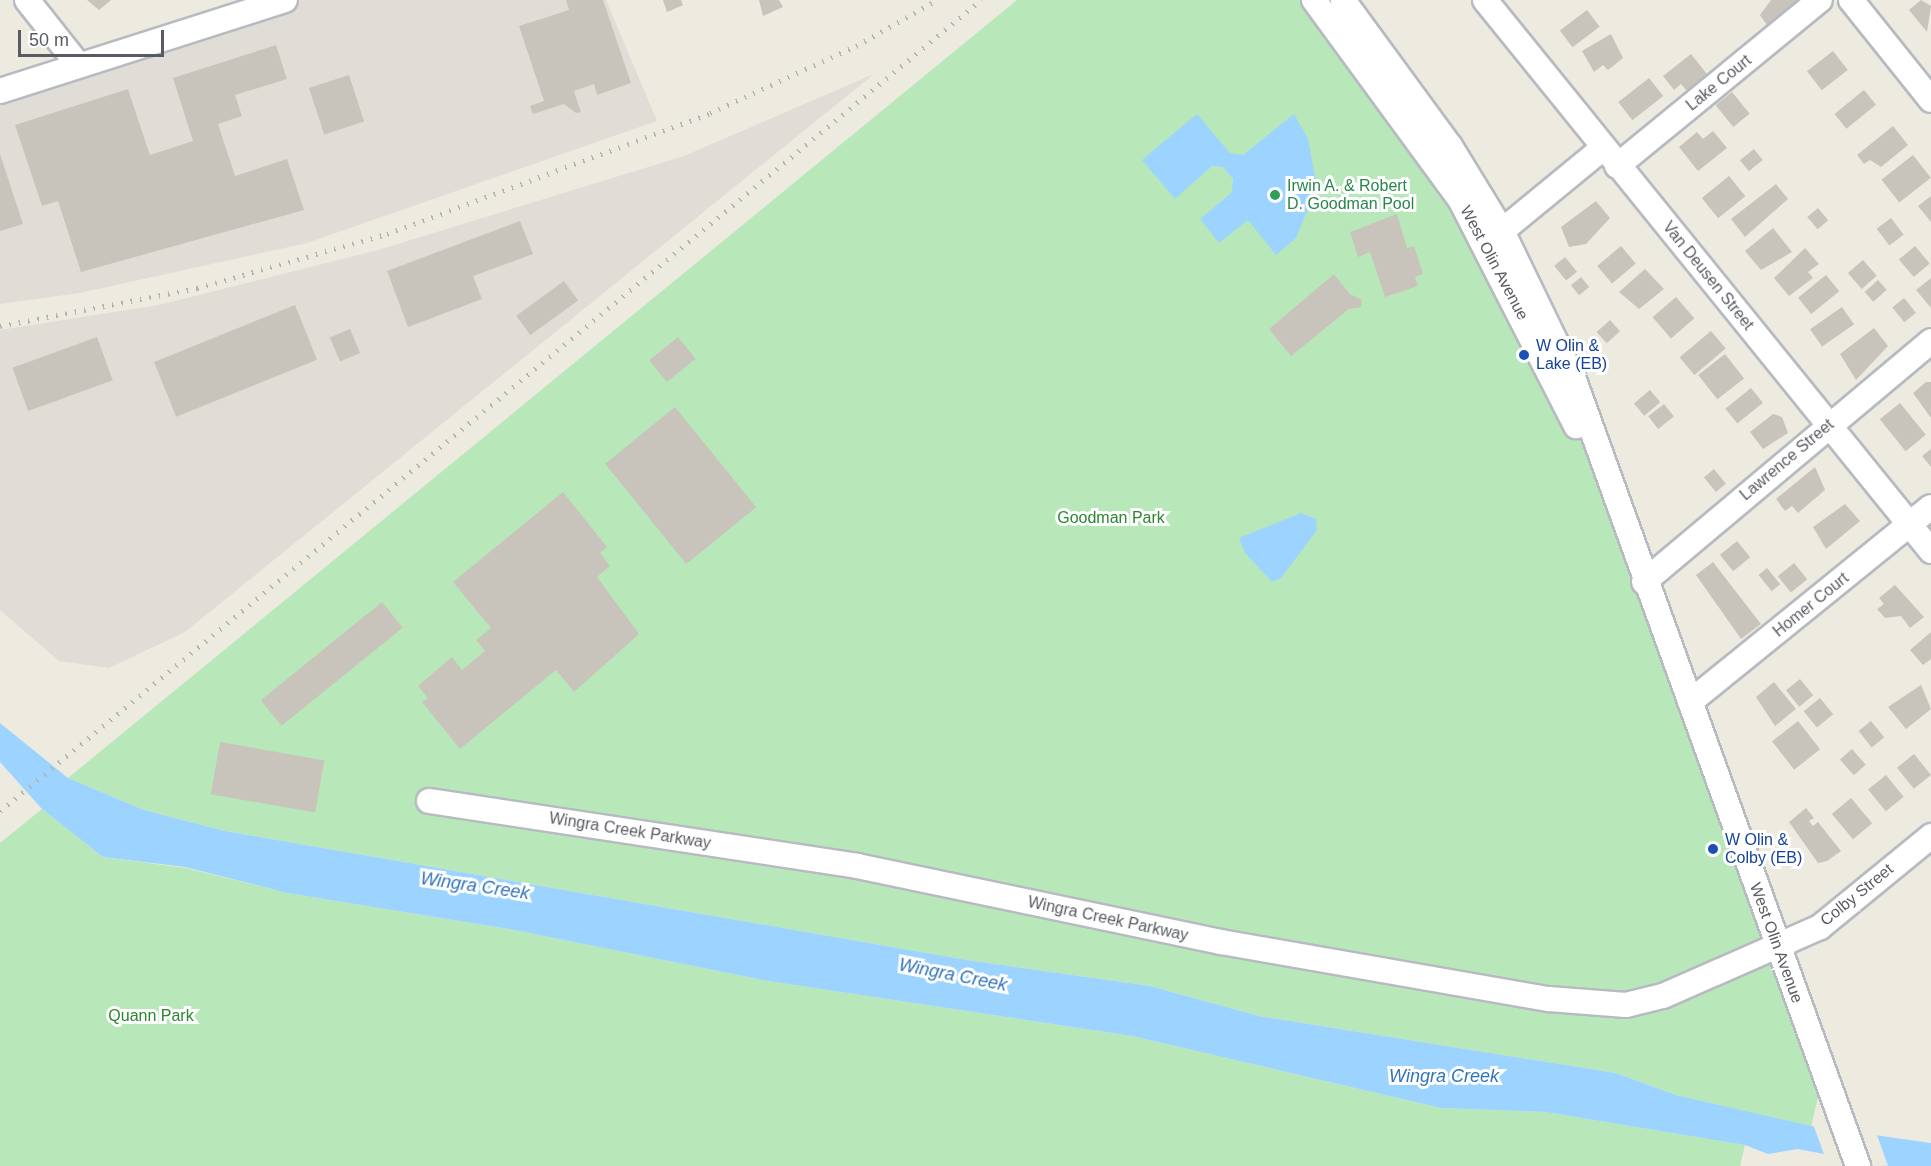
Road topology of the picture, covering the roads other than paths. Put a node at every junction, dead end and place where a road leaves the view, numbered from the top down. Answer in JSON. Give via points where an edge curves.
{"nodes":[{"id":1,"x":27,"y":0,"type":"edge"},
{"id":2,"x":285,"y":0,"type":"edge"},
{"id":3,"x":1314,"y":0,"type":"edge"},
{"id":4,"x":1343,"y":0,"type":"edge"},
{"id":5,"x":1485,"y":0,"type":"edge"},
{"id":6,"x":1820,"y":0,"type":"edge"},
{"id":7,"x":1851,"y":0,"type":"edge"},
{"id":8,"x":77,"y":63,"type":"junction"},
{"id":9,"x":0,"y":91,"type":"edge"},
{"id":10,"x":1931,"y":100,"type":"edge"},
{"id":11,"x":1610,"y":157,"type":"junction"},
{"id":12,"x":1495,"y":237,"type":"junction"},
{"id":13,"x":1931,"y":341,"type":"edge"},
{"id":14,"x":1829,"y":425,"type":"junction"},
{"id":15,"x":1931,"y":507,"type":"edge"},
{"id":16,"x":1910,"y":525,"type":"junction"},
{"id":17,"x":1931,"y":551,"type":"edge"},
{"id":18,"x":1644,"y":582,"type":"junction"},
{"id":19,"x":1690,"y":702,"type":"junction"},
{"id":20,"x":429,"y":801,"type":"dead end"},
{"id":21,"x":1931,"y":836,"type":"edge"},
{"id":22,"x":1779,"y":948,"type":"junction"},
{"id":23,"x":1858,"y":1166,"type":"edge"}],
"edges":[{"from":1,"to":8,"type":"street"},
{"from":2,"to":8,"type":"street"},
{"from":3,"to":12,"type":"street","name":"West Olin Avenue"},
{"from":4,"to":12,"type":"street","name":"West Olin Avenue","via":[[1450,146]]},
{"from":5,"to":11,"type":"street","name":"Van Deusen Street"},
{"from":6,"to":11,"type":"street","name":"Lake Court"},
{"from":7,"to":10,"type":"street"},
{"from":8,"to":9,"type":"street"},
{"from":11,"to":12,"type":"street","name":"Lake Court"},
{"from":11,"to":14,"type":"street","name":"Van Deusen Street"},
{"from":12,"to":18,"type":"street","name":"West Olin Avenue","via":[[1574,380]]},
{"from":13,"to":14,"type":"street","name":"Lawrence Street"},
{"from":14,"to":16,"type":"street","name":"Van Deusen Street"},
{"from":14,"to":18,"type":"street","name":"Lawrence Street"},
{"from":15,"to":16,"type":"street","name":"Homer Court"},
{"from":16,"to":17,"type":"street","name":"Van Deusen Street"},
{"from":16,"to":19,"type":"street","name":"Homer Court"},
{"from":18,"to":19,"type":"street","name":"West Olin Avenue"},
{"from":19,"to":22,"type":"street","name":"West Olin Avenue"},
{"from":20,"to":22,"type":"street","name":"Wingra Creek Parkway","via":[[857,866],[1221,942],[1549,999],[1626,1005],[1663,996]]},
{"from":21,"to":22,"type":"street","name":"Colby Street","via":[[1820,927]]},
{"from":22,"to":23,"type":"street","name":"West Olin Avenue"}]}
